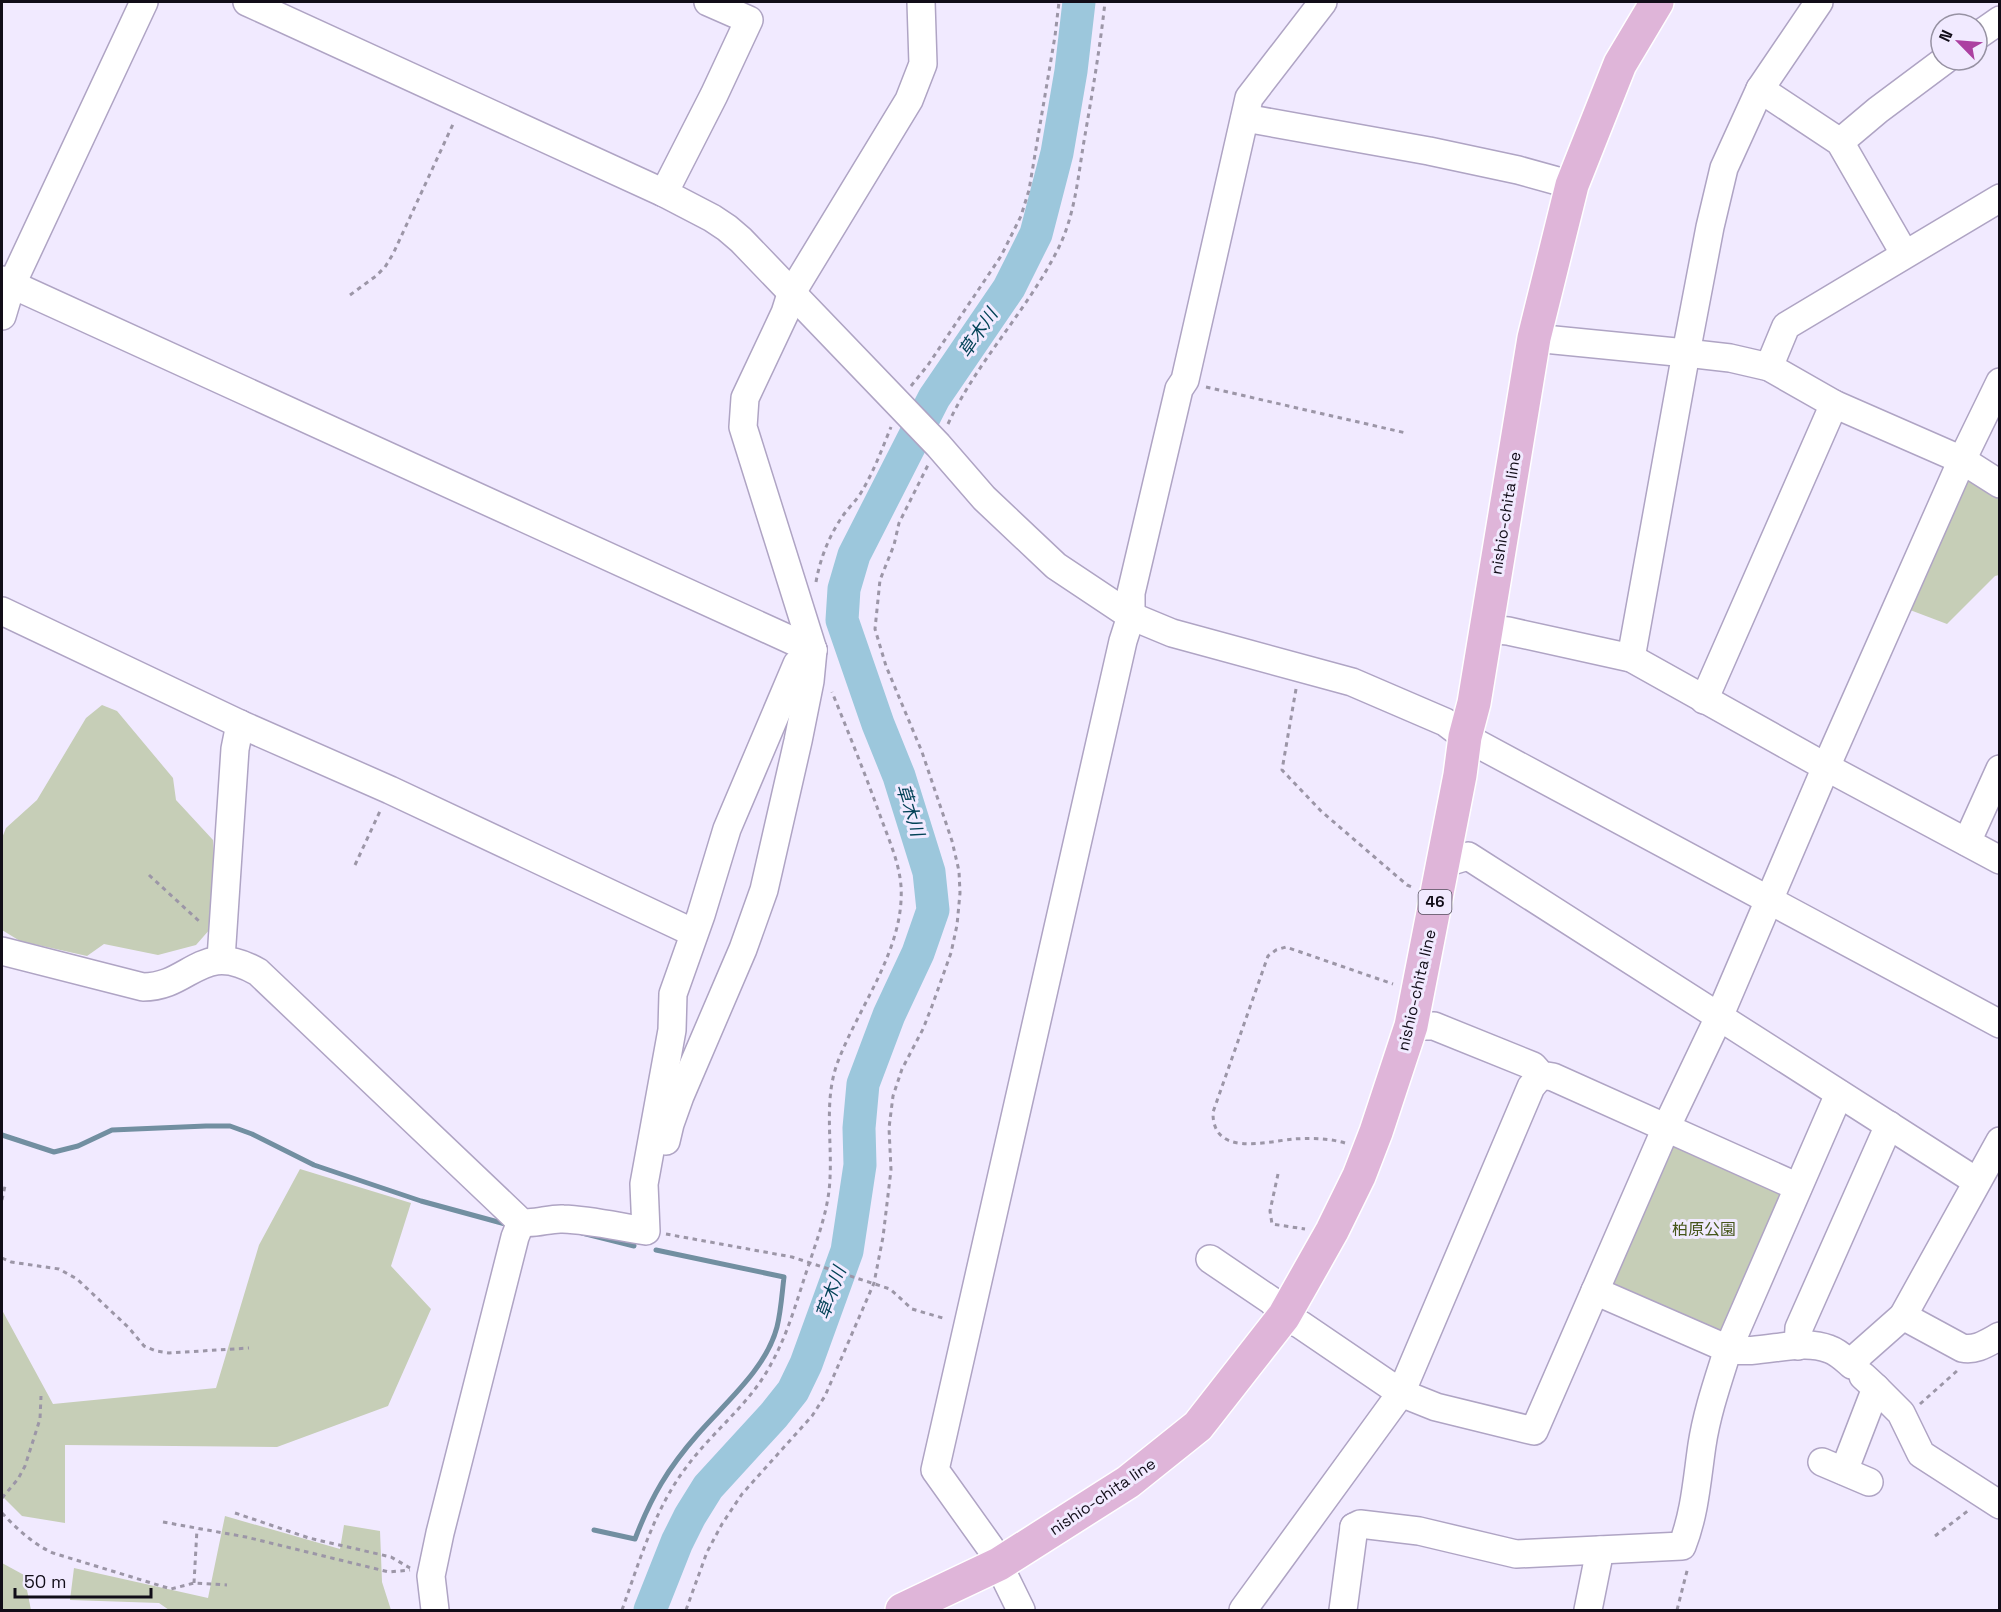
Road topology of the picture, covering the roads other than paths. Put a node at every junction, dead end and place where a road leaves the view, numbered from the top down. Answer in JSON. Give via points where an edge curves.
{"nodes":[{"id":1,"x":144,"y":2,"type":"edge"},
{"id":2,"x":247,"y":2,"type":"edge"},
{"id":3,"x":708,"y":2,"type":"edge"},
{"id":4,"x":921,"y":2,"type":"edge"},
{"id":5,"x":1323,"y":2,"type":"edge"},
{"id":6,"x":1657,"y":2,"type":"edge"},
{"id":7,"x":1819,"y":2,"type":"edge"},
{"id":8,"x":1992,"y":2,"type":"edge"},
{"id":9,"x":2000,"y":8,"type":"edge"},
{"id":10,"x":1929,"y":72,"type":"edge"},
{"id":11,"x":1760,"y":89,"type":"junction"},
{"id":12,"x":1245,"y":118,"type":"junction"},
{"id":13,"x":1840,"y":142,"type":"junction"},
{"id":14,"x":1572,"y":185,"type":"junction"},
{"id":15,"x":664,"y":193,"type":"junction"},
{"id":16,"x":2000,"y":198,"type":"edge"},
{"id":17,"x":1904,"y":253,"type":"junction"},
{"id":18,"x":6,"y":283,"type":"edge"},
{"id":19,"x":791,"y":294,"type":"junction"},
{"id":20,"x":2,"y":316,"type":"edge"},
{"id":21,"x":1534,"y":338,"type":"junction"},
{"id":22,"x":1686,"y":353,"type":"junction"},
{"id":23,"x":1769,"y":367,"type":"junction"},
{"id":24,"x":2000,"y":382,"type":"edge"},
{"id":25,"x":1834,"y":404,"type":"junction"},
{"id":26,"x":1962,"y":460,"type":"junction"},
{"id":27,"x":2000,"y":484,"type":"edge"},
{"id":28,"x":2,"y":611,"type":"edge"},
{"id":29,"x":1131,"y":616,"type":"junction"},
{"id":30,"x":1486,"y":629,"type":"junction"},
{"id":31,"x":813,"y":650,"type":"junction"},
{"id":32,"x":1631,"y":658,"type":"junction"},
{"id":33,"x":1704,"y":700,"type":"junction"},
{"id":34,"x":240,"y":724,"type":"junction"},
{"id":35,"x":1465,"y":737,"type":"junction"},
{"id":36,"x":1826,"y":767,"type":"junction"},
{"id":37,"x":2000,"y":769,"type":"edge"},
{"id":38,"x":1967,"y":842,"type":"junction"},
{"id":39,"x":2000,"y":860,"type":"edge"},
{"id":40,"x":1439,"y":879,"type":"junction"},
{"id":41,"x":1769,"y":899,"type":"junction"},
{"id":42,"x":694,"y":933,"type":"junction"},
{"id":43,"x":2,"y":951,"type":"edge"},
{"id":44,"x":222,"y":951,"type":"junction"},
{"id":45,"x":1719,"y":1017,"type":"junction"},
{"id":46,"x":2000,"y":1024,"type":"edge"},
{"id":47,"x":1411,"y":1026,"type":"junction"},
{"id":48,"x":1541,"y":1075,"type":"junction"},
{"id":49,"x":1839,"y":1094,"type":"junction"},
{"id":50,"x":1889,"y":1125,"type":"junction"},
{"id":51,"x":1666,"y":1128,"type":"junction"},
{"id":52,"x":2000,"y":1141,"type":"edge"},
{"id":53,"x":1976,"y":1181,"type":"junction"},
{"id":54,"x":1798,"y":1187,"type":"junction"},
{"id":55,"x":646,"y":1219,"type":"junction"},
{"id":56,"x":521,"y":1222,"type":"junction"},
{"id":57,"x":1210,"y":1259,"type":"dead end"},
{"id":58,"x":1595,"y":1291,"type":"junction"},
{"id":59,"x":1284,"y":1316,"type":"junction"},
{"id":60,"x":1903,"y":1316,"type":"junction"},
{"id":61,"x":1990,"y":1341,"type":"edge"},
{"id":62,"x":1798,"y":1346,"type":"junction"},
{"id":63,"x":1728,"y":1349,"type":"junction"},
{"id":64,"x":1852,"y":1365,"type":"junction"},
{"id":65,"x":1876,"y":1388,"type":"junction"},
{"id":66,"x":1401,"y":1393,"type":"junction"},
{"id":67,"x":1869,"y":1482,"type":"dead end"},
{"id":68,"x":1991,"y":1500,"type":"edge"},
{"id":69,"x":1320,"y":1504,"type":"junction"},
{"id":70,"x":1354,"y":1527,"type":"junction"},
{"id":71,"x":1600,"y":1550,"type":"junction"},
{"id":72,"x":994,"y":1555,"type":"junction"},
{"id":73,"x":435,"y":1611,"type":"edge"},
{"id":74,"x":902,"y":1611,"type":"edge"},
{"id":75,"x":1021,"y":1611,"type":"edge"},
{"id":76,"x":1243,"y":1611,"type":"edge"},
{"id":77,"x":1343,"y":1611,"type":"edge"},
{"id":78,"x":1587,"y":1611,"type":"edge"}],
"edges":[{"from":1,"to":18,"type":"street"},
{"from":2,"to":15,"type":"street"},
{"from":3,"to":15,"type":"street","via":[[748,20]]},
{"from":4,"to":19,"type":"street","via":[[923,64],[909,100]]},
{"from":5,"to":12,"type":"street","via":[[1249,98]]},
{"from":6,"to":14,"type":"main road","name":"nishio-chita line","number":"46","via":[[1620,64]]},
{"from":7,"to":11,"type":"street"},
{"from":8,"to":9,"type":"street"},
{"from":10,"to":13,"type":"street"},
{"from":11,"to":13,"type":"street"},
{"from":11,"to":22,"type":"street","via":[[1724,168]]},
{"from":12,"to":14,"type":"street","via":[[1518,170]]},
{"from":12,"to":29,"type":"street","via":[[1131,593]]},
{"from":13,"to":17,"type":"street"},
{"from":14,"to":21,"type":"main road","name":"nishio-chita line","number":"46"},
{"from":15,"to":19,"type":"street","via":[[727,228]]},
{"from":16,"to":17,"type":"street"},
{"from":17,"to":23,"type":"street","via":[[1786,326]]},
{"from":18,"to":20,"type":"street"},
{"from":18,"to":31,"type":"street"},
{"from":19,"to":29,"type":"street","via":[[904,409],[984,498],[1056,566]]},
{"from":19,"to":31,"type":"street","via":[[745,398],[743,427]]},
{"from":21,"to":22,"type":"street"},
{"from":21,"to":30,"type":"main road","name":"nishio-chita line","number":"46"},
{"from":22,"to":23,"type":"street"},
{"from":22,"to":32,"type":"street"},
{"from":23,"to":25,"type":"street"},
{"from":24,"to":26,"type":"street"},
{"from":25,"to":26,"type":"street"},
{"from":25,"to":33,"type":"street"},
{"from":26,"to":27,"type":"street"},
{"from":26,"to":36,"type":"street"},
{"from":28,"to":34,"type":"street"},
{"from":29,"to":35,"type":"street","via":[[1224,649],[1352,682],[1445,722]]},
{"from":29,"to":72,"type":"street","via":[[935,1470]]},
{"from":30,"to":32,"type":"street"},
{"from":30,"to":35,"type":"main road","name":"nishio-chita line","number":"46"},
{"from":31,"to":42,"type":"street","via":[[797,664],[772,720],[727,829]]},
{"from":31,"to":55,"type":"street","via":[[798,741],[764,890],[680,1096]]},
{"from":32,"to":33,"type":"street"},
{"from":33,"to":36,"type":"street"},
{"from":34,"to":42,"type":"street"},
{"from":34,"to":44,"type":"street","via":[[235,748]]},
{"from":35,"to":40,"type":"main road","name":"nishio-chita line","number":"46"},
{"from":35,"to":41,"type":"street"},
{"from":36,"to":38,"type":"street"},
{"from":36,"to":41,"type":"street"},
{"from":37,"to":38,"type":"street"},
{"from":38,"to":39,"type":"street"},
{"from":40,"to":45,"type":"street","via":[[1468,856]]},
{"from":40,"to":47,"type":"main road","name":"nishio-chita line","number":"46"},
{"from":41,"to":45,"type":"street"},
{"from":41,"to":46,"type":"street"},
{"from":42,"to":55,"type":"street","via":[[673,994],[672,1030],[644,1184]]},
{"from":43,"to":44,"type":"street","via":[[154,987]]},
{"from":44,"to":56,"type":"street","via":[[233,961],[258,972]]},
{"from":45,"to":49,"type":"street"},
{"from":45,"to":51,"type":"street"},
{"from":47,"to":48,"type":"street","via":[[1434,1026],[1533,1066]]},
{"from":47,"to":59,"type":"main road","name":"nishio-chita line","number":"46","via":[[1369,1151],[1328,1238]]},
{"from":48,"to":51,"type":"street"},
{"from":48,"to":66,"type":"street","via":[[1531,1087]]},
{"from":49,"to":50,"type":"street"},
{"from":49,"to":54,"type":"street"},
{"from":50,"to":53,"type":"street"},
{"from":50,"to":62,"type":"street","via":[[1799,1328]]},
{"from":51,"to":54,"type":"street"},
{"from":51,"to":58,"type":"street"},
{"from":52,"to":53,"type":"street"},
{"from":53,"to":60,"type":"street"},
{"from":54,"to":63,"type":"street"},
{"from":55,"to":56,"type":"street"},
{"from":56,"to":73,"type":"street","via":[[440,1533],[431,1576]]},
{"from":57,"to":59,"type":"street","via":[[1272,1301]]},
{"from":58,"to":63,"type":"street"},
{"from":58,"to":66,"type":"street","via":[[1534,1431],[1436,1407]]},
{"from":59,"to":66,"type":"street"},
{"from":59,"to":72,"type":"main road","name":"nishio-chita line","number":"46","via":[[1198,1426],[1128,1482]]},
{"from":60,"to":61,"type":"street","via":[[1962,1348],[1970,1350]]},
{"from":60,"to":64,"type":"street"},
{"from":62,"to":63,"type":"street","via":[[1740,1352]]},
{"from":62,"to":64,"type":"street","via":[[1830,1349]]},
{"from":63,"to":71,"type":"street","via":[[1707,1419],[1695,1500],[1682,1546]]},
{"from":64,"to":65,"type":"street"},
{"from":65,"to":67,"type":"street","via":[[1833,1466]]},
{"from":65,"to":68,"type":"street","via":[[1904,1419],[1921,1454]]},
{"from":66,"to":69,"type":"street"},
{"from":69,"to":70,"type":"street"},
{"from":69,"to":76,"type":"street"},
{"from":70,"to":71,"type":"street","via":[[1360,1524],[1419,1531],[1516,1554]]},
{"from":70,"to":77,"type":"street"},
{"from":71,"to":78,"type":"street"},
{"from":72,"to":74,"type":"main road","name":"nishio-chita line","number":"46"},
{"from":72,"to":75,"type":"street"}]}
